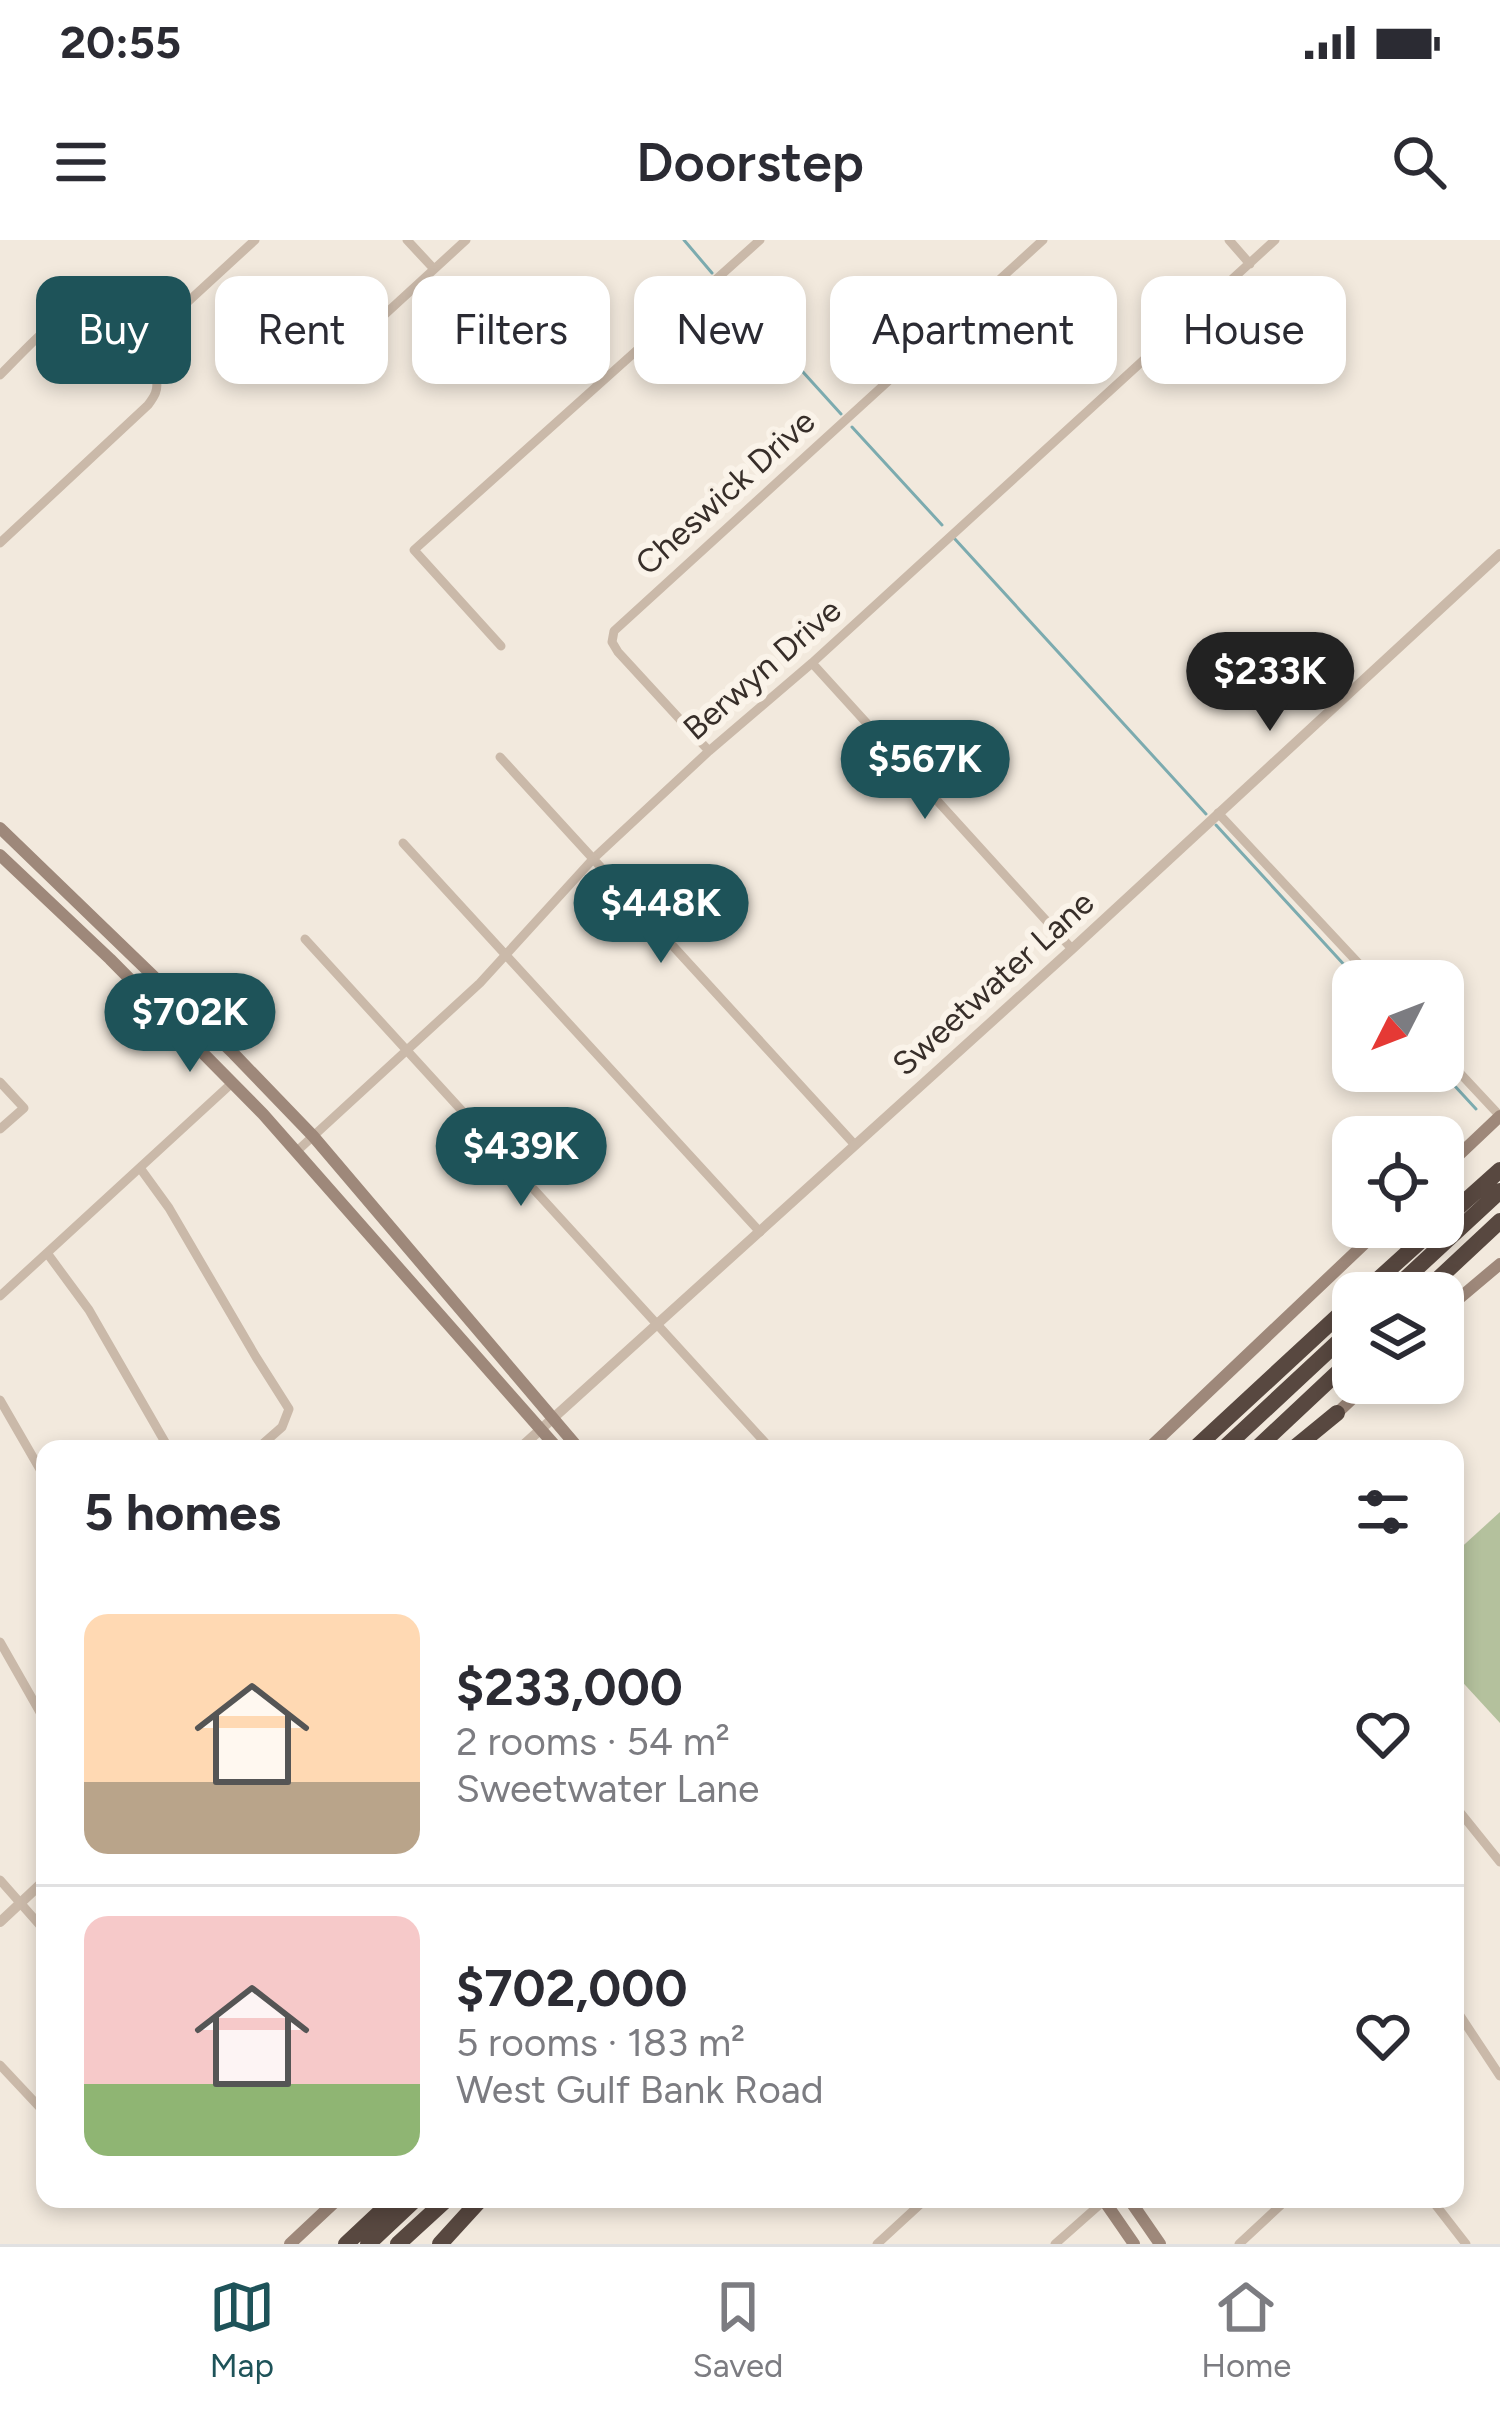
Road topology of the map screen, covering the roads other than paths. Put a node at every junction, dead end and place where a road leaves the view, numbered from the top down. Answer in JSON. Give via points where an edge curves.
{"nodes":[{"id":1,"x":407,"y":240,"type":"edge"},
{"id":2,"x":466,"y":240,"type":"edge"},
{"id":3,"x":760,"y":240,"type":"edge"},
{"id":4,"x":1043,"y":240,"type":"edge"},
{"id":5,"x":1229,"y":240,"type":"edge"},
{"id":6,"x":1275,"y":240,"type":"edge"},
{"id":7,"x":246,"y":243,"type":"edge"},
{"id":8,"x":1250,"y":264,"type":"junction"},
{"id":9,"x":434,"y":269,"type":"junction"},
{"id":10,"x":191,"y":296,"type":"edge"},
{"id":11,"x":388,"y":311,"type":"edge"},
{"id":12,"x":36,"y":341,"type":"edge"},
{"id":13,"x":0,"y":375,"type":"edge"},
{"id":14,"x":157,"y":384,"type":"edge"},
{"id":15,"x":0,"y":543,"type":"edge"},
{"id":16,"x":1500,"y":554,"type":"edge"},
{"id":17,"x":501,"y":646,"type":"dead end"},
{"id":18,"x":812,"y":663,"type":"junction"},
{"id":19,"x":709,"y":751,"type":"junction"},
{"id":20,"x":500,"y":757,"type":"dead end"},
{"id":21,"x":1218,"y":813,"type":"junction"},
{"id":22,"x":0,"y":828,"type":"edge"},
{"id":23,"x":403,"y":842,"type":"dead end"},
{"id":24,"x":0,"y":855,"type":"edge"},
{"id":25,"x":593,"y":858,"type":"junction"},
{"id":26,"x":305,"y":939,"type":"dead end"},
{"id":27,"x":1072,"y":949,"type":"junction"},
{"id":28,"x":507,"y":956,"type":"junction"},
{"id":29,"x":1355,"y":960,"type":"edge"},
{"id":30,"x":407,"y":1051,"type":"junction"},
{"id":31,"x":1464,"y":1077,"type":"edge"},
{"id":32,"x":0,"y":1082,"type":"edge"},
{"id":33,"x":232,"y":1083,"type":"junction"},
{"id":34,"x":1500,"y":1116,"type":"edge"},
{"id":35,"x":0,"y":1129,"type":"edge"},
{"id":36,"x":313,"y":1136,"type":"junction"},
{"id":37,"x":855,"y":1145,"type":"junction"},
{"id":38,"x":1464,"y":1150,"type":"edge"},
{"id":39,"x":297,"y":1151,"type":"junction"},
{"id":40,"x":1500,"y":1156,"type":"edge"},
{"id":41,"x":140,"y":1168,"type":"junction"},
{"id":42,"x":1500,"y":1170,"type":"edge"},
{"id":43,"x":1500,"y":1191,"type":"edge"},
{"id":44,"x":1474,"y":1193,"type":"junction"},
{"id":45,"x":1464,"y":1202,"type":"edge"},
{"id":46,"x":1500,"y":1221,"type":"edge"},
{"id":47,"x":760,"y":1232,"type":"junction"},
{"id":48,"x":1360,"y":1248,"type":"edge"},
{"id":49,"x":1413,"y":1248,"type":"edge"},
{"id":50,"x":47,"y":1253,"type":"junction"},
{"id":51,"x":1500,"y":1264,"type":"edge"},
{"id":52,"x":1386,"y":1272,"type":"edge"},
{"id":53,"x":1413,"y":1272,"type":"edge"},
{"id":54,"x":1445,"y":1272,"type":"edge"},
{"id":55,"x":1464,"y":1294,"type":"edge"},
{"id":56,"x":0,"y":1296,"type":"edge"},
{"id":57,"x":1332,"y":1321,"type":"edge"},
{"id":58,"x":656,"y":1324,"type":"junction"},
{"id":59,"x":1332,"y":1348,"type":"edge"},
{"id":60,"x":1332,"y":1378,"type":"edge"},
{"id":61,"x":0,"y":1400,"type":"edge"},
{"id":62,"x":1347,"y":1404,"type":"edge"},
{"id":63,"x":1337,"y":1413,"type":"joint"},
{"id":64,"x":554,"y":1418,"type":"junction"},
{"id":65,"x":542,"y":1429,"type":"junction"},
{"id":66,"x":164,"y":1440,"type":"edge"},
{"id":67,"x":267,"y":1440,"type":"edge"},
{"id":68,"x":529,"y":1440,"type":"edge"},
{"id":69,"x":551,"y":1440,"type":"edge"},
{"id":70,"x":572,"y":1440,"type":"edge"},
{"id":71,"x":763,"y":1440,"type":"edge"},
{"id":72,"x":1157,"y":1440,"type":"edge"},
{"id":73,"x":1204,"y":1440,"type":"edge"},
{"id":74,"x":1233,"y":1440,"type":"edge"},
{"id":75,"x":1266,"y":1440,"type":"edge"},
{"id":76,"x":1306,"y":1440,"type":"edge"},
{"id":77,"x":36,"y":1462,"type":"edge"},
{"id":78,"x":0,"y":1642,"type":"edge"},
{"id":79,"x":36,"y":1705,"type":"edge"},
{"id":80,"x":1464,"y":1817,"type":"edge"},
{"id":81,"x":1500,"y":1862,"type":"edge"},
{"id":82,"x":0,"y":1880,"type":"edge"},
{"id":83,"x":36,"y":1889,"type":"edge"},
{"id":84,"x":20,"y":1904,"type":"junction"},
{"id":85,"x":36,"y":1921,"type":"edge"},
{"id":86,"x":0,"y":1922,"type":"edge"},
{"id":87,"x":1464,"y":2022,"type":"edge"},
{"id":88,"x":0,"y":2065,"type":"edge"},
{"id":89,"x":1500,"y":2076,"type":"edge"},
{"id":90,"x":36,"y":2103,"type":"edge"},
{"id":91,"x":328,"y":2208,"type":"edge"},
{"id":92,"x":384,"y":2208,"type":"edge"},
{"id":93,"x":406,"y":2208,"type":"edge"},
{"id":94,"x":437,"y":2208,"type":"edge"},
{"id":95,"x":477,"y":2208,"type":"edge"},
{"id":96,"x":916,"y":2208,"type":"edge"},
{"id":97,"x":1094,"y":2208,"type":"edge"},
{"id":98,"x":1110,"y":2208,"type":"edge"},
{"id":99,"x":1135,"y":2208,"type":"edge"},
{"id":100,"x":1278,"y":2208,"type":"edge"},
{"id":101,"x":1438,"y":2208,"type":"edge"},
{"id":102,"x":290,"y":2244,"type":"edge"},
{"id":103,"x":346,"y":2244,"type":"edge"},
{"id":104,"x":368,"y":2244,"type":"edge"},
{"id":105,"x":398,"y":2244,"type":"edge"},
{"id":106,"x":441,"y":2244,"type":"edge"},
{"id":107,"x":877,"y":2244,"type":"edge"},
{"id":108,"x":1055,"y":2244,"type":"edge"},
{"id":109,"x":1134,"y":2244,"type":"edge"},
{"id":110,"x":1160,"y":2244,"type":"edge"},
{"id":111,"x":1239,"y":2244,"type":"edge"},
{"id":112,"x":1466,"y":2244,"type":"edge"}],
"edges":[{"from":1,"to":9,"type":"street"},
{"from":2,"to":9,"type":"street"},
{"from":3,"to":17,"type":"street","via":[[414,550]]},
{"from":4,"to":19,"type":"street","name":"Cheswick Drive","via":[[616,628],[618,652]]},
{"from":5,"to":8,"type":"street"},
{"from":6,"to":8,"type":"street","name":"Berwyn Drive"},
{"from":7,"to":10,"type":"street"},
{"from":8,"to":18,"type":"street","name":"Berwyn Drive"},
{"from":9,"to":11,"type":"street"},
{"from":12,"to":13,"type":"street"},
{"from":14,"to":15,"type":"street","via":[[153,399]]},
{"from":16,"to":21,"type":"street","name":"Sweetwater Lane"},
{"from":18,"to":19,"type":"street","name":"Berwyn Drive"},
{"from":18,"to":27,"type":"street"},
{"from":19,"to":25,"type":"street","name":"Berwyn Drive"},
{"from":20,"to":25,"type":"street"},
{"from":21,"to":27,"type":"street","name":"Sweetwater Lane"},
{"from":21,"to":29,"type":"street"},
{"from":22,"to":36,"type":"main road"},
{"from":23,"to":28,"type":"street"},
{"from":24,"to":33,"type":"main road"},
{"from":25,"to":28,"type":"street","name":"Berwyn Drive"},
{"from":25,"to":37,"type":"street"},
{"from":26,"to":30,"type":"street"},
{"from":27,"to":37,"type":"street","name":"Sweetwater Lane"},
{"from":28,"to":30,"type":"street","name":"Berwyn Drive"},
{"from":28,"to":47,"type":"street"},
{"from":30,"to":36,"type":"street","name":"Berwyn Drive"},
{"from":30,"to":58,"type":"street"},
{"from":31,"to":34,"type":"street"},
{"from":32,"to":35,"type":"street","via":[[24,1108]]},
{"from":33,"to":39,"type":"main road"},
{"from":33,"to":41,"type":"street"},
{"from":34,"to":38,"type":"main road"},
{"from":36,"to":39,"type":"street","name":"Berwyn Drive"},
{"from":36,"to":64,"type":"main road"},
{"from":37,"to":47,"type":"street","name":"Sweetwater Lane"},
{"from":39,"to":65,"type":"main road"},
{"from":40,"to":44,"type":"highway"},
{"from":41,"to":50,"type":"street"},
{"from":41,"to":67,"type":"street","via":[[290,1409]]},
{"from":42,"to":44,"type":"highway"},
{"from":43,"to":53,"type":"highway"},
{"from":44,"to":45,"type":"highway"},
{"from":46,"to":54,"type":"highway"},
{"from":47,"to":58,"type":"street","name":"Sweetwater Lane"},
{"from":48,"to":72,"type":"main road"},
{"from":49,"to":52,"type":"highway"},
{"from":50,"to":56,"type":"street"},
{"from":50,"to":66,"type":"street"},
{"from":51,"to":55,"type":"main road"},
{"from":57,"to":73,"type":"highway"},
{"from":58,"to":64,"type":"street","name":"Sweetwater Lane"},
{"from":58,"to":71,"type":"street"},
{"from":59,"to":74,"type":"highway"},
{"from":60,"to":75,"type":"highway"},
{"from":61,"to":77,"type":"street"},
{"from":62,"to":63,"type":"main road"},
{"from":63,"to":76,"type":"highway"},
{"from":64,"to":65,"type":"street","name":"Sweetwater Lane"},
{"from":64,"to":70,"type":"main road"},
{"from":65,"to":68,"type":"street","name":"Sweetwater Lane"},
{"from":65,"to":69,"type":"main road"},
{"from":78,"to":79,"type":"street"},
{"from":80,"to":81,"type":"street"},
{"from":82,"to":84,"type":"street"},
{"from":83,"to":84,"type":"street"},
{"from":84,"to":85,"type":"street"},
{"from":84,"to":86,"type":"street"},
{"from":87,"to":89,"type":"street"},
{"from":88,"to":90,"type":"street"},
{"from":91,"to":102,"type":"main road"},
{"from":92,"to":103,"type":"highway"},
{"from":93,"to":104,"type":"highway"},
{"from":94,"to":105,"type":"highway"},
{"from":95,"to":106,"type":"highway"},
{"from":96,"to":107,"type":"street"},
{"from":97,"to":108,"type":"street"},
{"from":98,"to":109,"type":"main road"},
{"from":99,"to":110,"type":"main road"},
{"from":100,"to":111,"type":"street"},
{"from":101,"to":112,"type":"street"}]}
